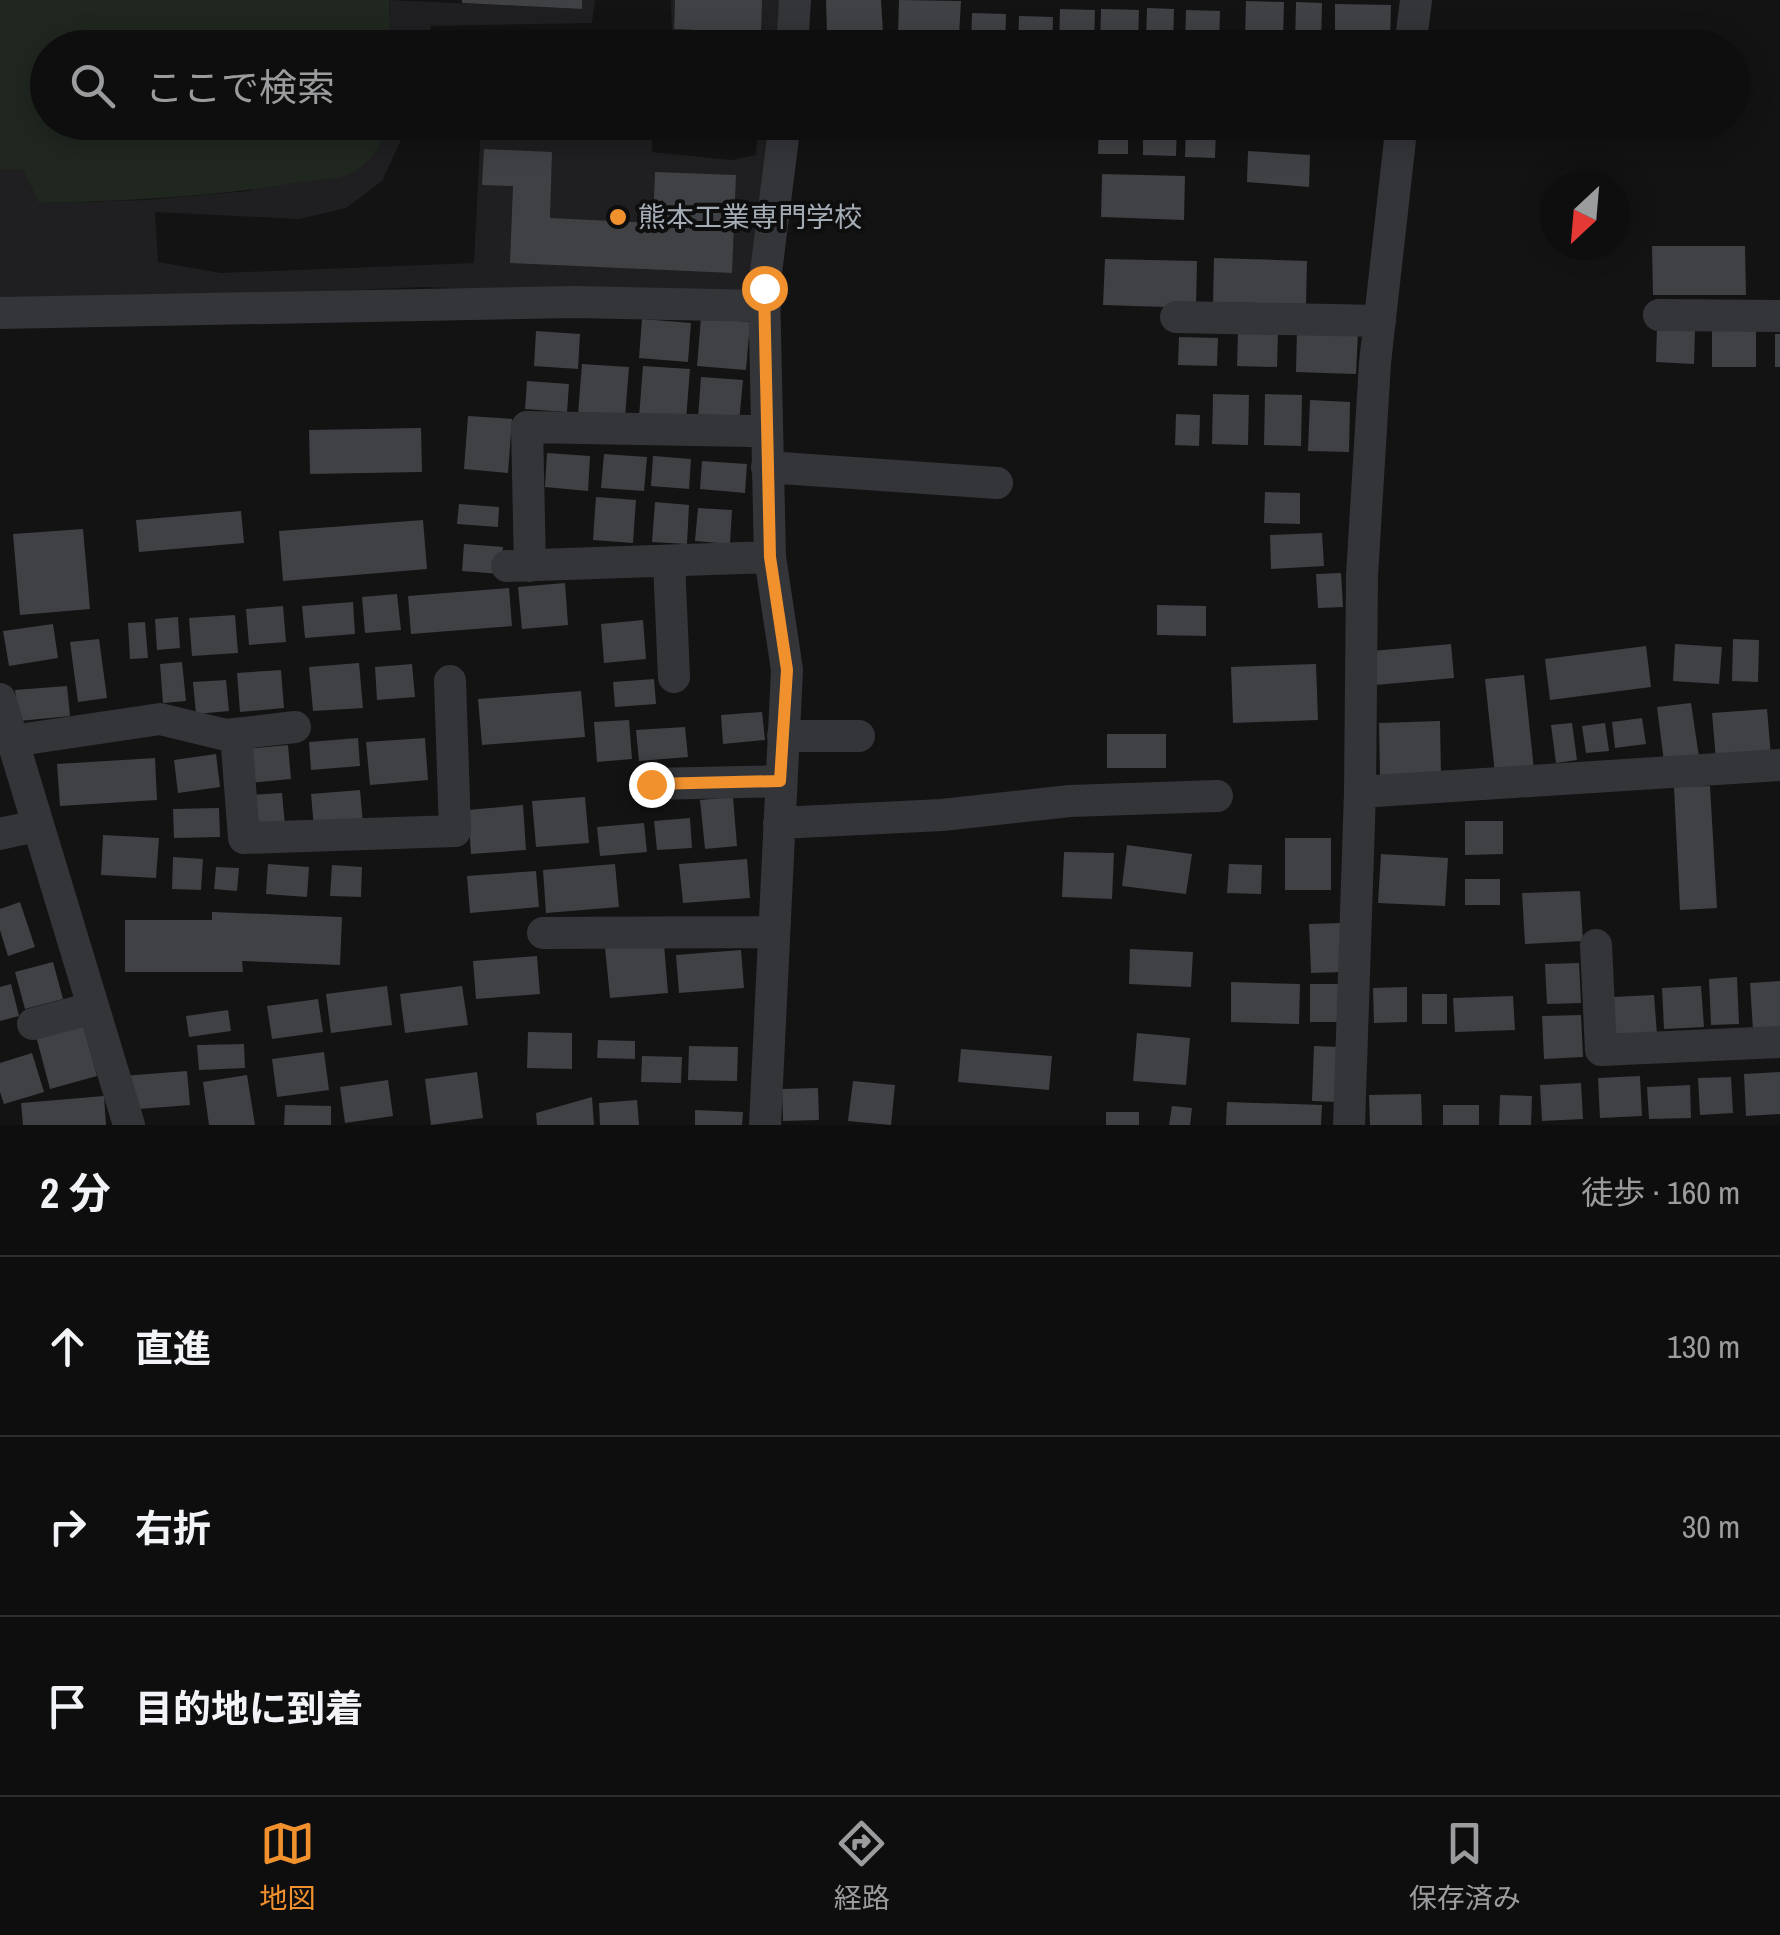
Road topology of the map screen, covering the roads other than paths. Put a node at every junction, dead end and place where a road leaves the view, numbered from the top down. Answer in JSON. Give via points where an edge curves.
{"nodes":[{"id":1,"x":795,"y":0,"type":"edge"},
{"id":2,"x":1416,"y":0,"type":"edge"},
{"id":3,"x":793,"y":30,"type":"edge"},
{"id":4,"x":1412,"y":30,"type":"edge"},
{"id":5,"x":782,"y":140,"type":"edge"},
{"id":6,"x":1400,"y":140,"type":"edge"},
{"id":7,"x":764,"y":306,"type":"junction"},
{"id":8,"x":0,"y":314,"type":"edge"},
{"id":9,"x":1658,"y":315,"type":"dead end"},
{"id":10,"x":1176,"y":316,"type":"dead end"},
{"id":11,"x":1780,"y":316,"type":"edge"},
{"id":12,"x":1380,"y":321,"type":"junction"},
{"id":13,"x":751,"y":431,"type":"dead end"},
{"id":14,"x":767,"y":468,"type":"junction"},
{"id":15,"x":997,"y":484,"type":"dead end"},
{"id":16,"x":770,"y":557,"type":"junction"},
{"id":17,"x":669,"y":561,"type":"junction"},
{"id":18,"x":674,"y":677,"type":"dead end"},
{"id":19,"x":450,"y":680,"type":"dead end"},
{"id":20,"x":0,"y":699,"type":"edge"},
{"id":21,"x":295,"y":728,"type":"dead end"},
{"id":22,"x":236,"y":734,"type":"junction"},
{"id":23,"x":783,"y":736,"type":"junction"},
{"id":24,"x":858,"y":736,"type":"dead end"},
{"id":25,"x":12,"y":741,"type":"junction"},
{"id":26,"x":1780,"y":765,"type":"edge"},
{"id":27,"x":780,"y":781,"type":"junction"},
{"id":28,"x":651,"y":784,"type":"dead end"},
{"id":29,"x":1360,"y":792,"type":"junction"},
{"id":30,"x":1217,"y":796,"type":"dead end"},
{"id":31,"x":778,"y":822,"type":"junction"},
{"id":32,"x":36,"y":826,"type":"junction"},
{"id":33,"x":0,"y":834,"type":"edge"},
{"id":34,"x":774,"y":932,"type":"junction"},
{"id":35,"x":543,"y":933,"type":"dead end"},
{"id":36,"x":1596,"y":945,"type":"dead end"},
{"id":37,"x":92,"y":1008,"type":"junction"},
{"id":38,"x":33,"y":1024,"type":"dead end"},
{"id":39,"x":1780,"y":1042,"type":"edge"},
{"id":40,"x":129,"y":1125,"type":"edge"},
{"id":41,"x":766,"y":1125,"type":"edge"},
{"id":42,"x":1349,"y":1125,"type":"edge"}],
"edges":[{"from":1,"to":3,"type":"street"},
{"from":2,"to":4,"type":"street"},
{"from":5,"to":7,"type":"street"},
{"from":6,"to":12,"type":"street"},
{"from":7,"to":8,"type":"street","via":[[575,302]]},
{"from":7,"to":14,"type":"street"},
{"from":9,"to":11,"type":"street"},
{"from":10,"to":12,"type":"street"},
{"from":12,"to":29,"type":"street","via":[[1362,576]]},
{"from":13,"to":17,"type":"street","via":[[527,428],[519,566]]},
{"from":14,"to":15,"type":"street"},
{"from":14,"to":16,"type":"street"},
{"from":16,"to":17,"type":"street"},
{"from":16,"to":23,"type":"street","via":[[787,670]]},
{"from":17,"to":18,"type":"street"},
{"from":19,"to":22,"type":"street","via":[[455,830],[244,838]]},
{"from":20,"to":25,"type":"street"},
{"from":21,"to":22,"type":"street"},
{"from":22,"to":25,"type":"street","via":[[160,719]]},
{"from":23,"to":24,"type":"street"},
{"from":23,"to":27,"type":"street"},
{"from":25,"to":32,"type":"street"},
{"from":26,"to":29,"type":"street"},
{"from":27,"to":28,"type":"street"},
{"from":27,"to":31,"type":"street"},
{"from":29,"to":42,"type":"street"},
{"from":30,"to":31,"type":"street"},
{"from":31,"to":34,"type":"street"},
{"from":32,"to":33,"type":"street"},
{"from":32,"to":37,"type":"street"},
{"from":34,"to":35,"type":"street"},
{"from":34,"to":41,"type":"street"},
{"from":36,"to":39,"type":"street","via":[[1601,1050]]},
{"from":37,"to":38,"type":"street"},
{"from":37,"to":40,"type":"street"}]}
